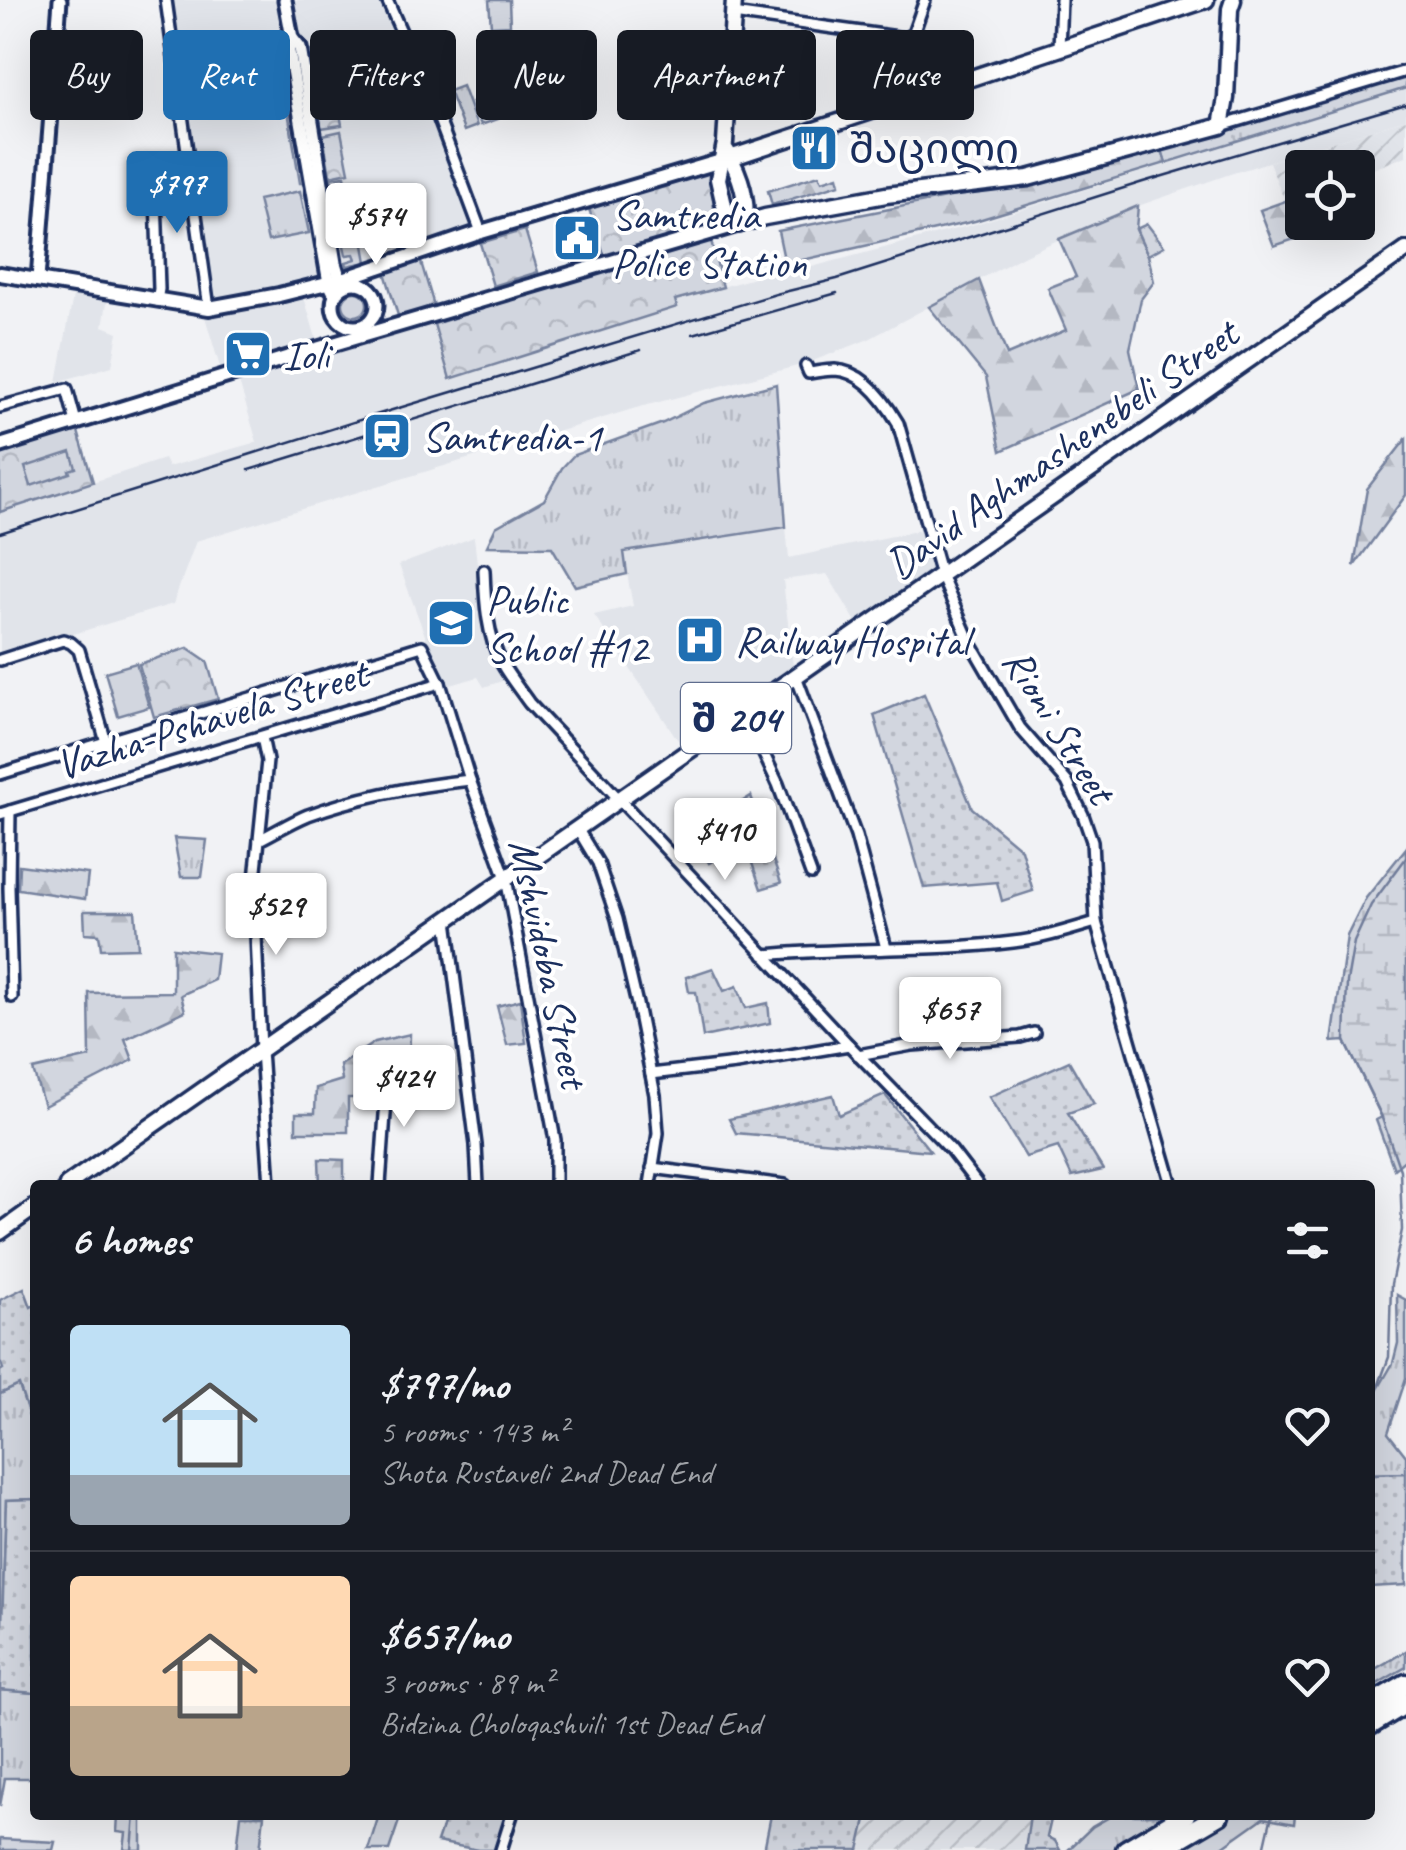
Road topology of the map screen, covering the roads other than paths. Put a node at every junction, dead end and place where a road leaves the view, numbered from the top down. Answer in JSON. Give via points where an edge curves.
{"nodes":[{"id":1,"x":60,"y":0,"type":"edge"},
{"id":2,"x":166,"y":0,"type":"edge"},
{"id":3,"x":286,"y":0,"type":"edge"},
{"id":4,"x":387,"y":0,"type":"edge"},
{"id":5,"x":925,"y":0,"type":"edge"},
{"id":6,"x":1061,"y":0,"type":"edge"},
{"id":7,"x":1206,"y":0,"type":"edge"},
{"id":8,"x":1233,"y":0,"type":"edge"},
{"id":9,"x":733,"y":7,"type":"edge"},
{"id":10,"x":1059,"y":48,"type":"junction"},
{"id":11,"x":1406,"y":71,"type":"edge"},
{"id":12,"x":1221,"y":126,"type":"junction"},
{"id":13,"x":725,"y":141,"type":"junction"},
{"id":14,"x":725,"y":160,"type":"junction"},
{"id":15,"x":152,"y":170,"type":"dead end"},
{"id":16,"x":740,"y":224,"type":"junction"},
{"id":17,"x":481,"y":232,"type":"junction"},
{"id":18,"x":1406,"y":250,"type":"edge"},
{"id":19,"x":0,"y":274,"type":"edge"},
{"id":20,"x":38,"y":279,"type":"junction"},
{"id":21,"x":341,"y":285,"type":"junction"},
{"id":22,"x":157,"y":301,"type":"junction"},
{"id":23,"x":210,"y":308,"type":"junction"},
{"id":24,"x":374,"y":316,"type":"junction"},
{"id":25,"x":348,"y":326,"type":"junction"},
{"id":26,"x":365,"y":336,"type":"junction"},
{"id":27,"x":806,"y":366,"type":"dead end"},
{"id":28,"x":0,"y":407,"type":"edge"},
{"id":29,"x":76,"y":422,"type":"junction"},
{"id":30,"x":0,"y":446,"type":"edge"},
{"id":31,"x":484,"y":570,"type":"dead end"},
{"id":32,"x":941,"y":575,"type":"junction"},
{"id":33,"x":0,"y":660,"type":"edge"},
{"id":34,"x":796,"y":676,"type":"junction"},
{"id":35,"x":440,"y":684,"type":"junction"},
{"id":36,"x":744,"y":712,"type":"junction"},
{"id":37,"x":262,"y":736,"type":"junction"},
{"id":38,"x":106,"y":742,"type":"junction"},
{"id":39,"x":0,"y":774,"type":"edge"},
{"id":40,"x":470,"y":780,"type":"junction"},
{"id":41,"x":620,"y":799,"type":"junction"},
{"id":42,"x":5,"y":813,"type":"edge"},
{"id":43,"x":578,"y":828,"type":"junction"},
{"id":44,"x":259,"y":840,"type":"junction"},
{"id":45,"x":811,"y":874,"type":"dead end"},
{"id":46,"x":506,"y":878,"type":"junction"},
{"id":47,"x":447,"y":920,"type":"junction"},
{"id":48,"x":1096,"y":922,"type":"junction"},
{"id":49,"x":886,"y":948,"type":"junction"},
{"id":50,"x":764,"y":955,"type":"junction"},
{"id":51,"x":12,"y":997,"type":"dead end"},
{"id":52,"x":1034,"y":1034,"type":"dead end"},
{"id":53,"x":849,"y":1045,"type":"junction"},
{"id":54,"x":261,"y":1050,"type":"junction"},
{"id":55,"x":858,"y":1055,"type":"junction"},
{"id":56,"x":388,"y":1072,"type":"dead end"},
{"id":57,"x":651,"y":1074,"type":"junction"},
{"id":58,"x":652,"y":1168,"type":"junction"},
{"id":59,"x":74,"y":1180,"type":"edge"},
{"id":60,"x":270,"y":1180,"type":"edge"},
{"id":61,"x":380,"y":1180,"type":"edge"},
{"id":62,"x":478,"y":1180,"type":"edge"},
{"id":63,"x":555,"y":1180,"type":"edge"},
{"id":64,"x":651,"y":1180,"type":"edge"},
{"id":65,"x":746,"y":1180,"type":"edge"},
{"id":66,"x":974,"y":1180,"type":"edge"},
{"id":67,"x":1171,"y":1180,"type":"edge"},
{"id":68,"x":30,"y":1211,"type":"edge"},
{"id":69,"x":0,"y":1232,"type":"edge"},
{"id":70,"x":1406,"y":1684,"type":"edge"},
{"id":71,"x":1375,"y":1702,"type":"edge"},
{"id":72,"x":1406,"y":1703,"type":"edge"},
{"id":73,"x":1375,"y":1722,"type":"edge"},
{"id":74,"x":510,"y":1820,"type":"edge"},
{"id":75,"x":1177,"y":1820,"type":"edge"},
{"id":76,"x":1210,"y":1820,"type":"edge"},
{"id":77,"x":501,"y":1850,"type":"edge"},
{"id":78,"x":1126,"y":1850,"type":"edge"},
{"id":79,"x":1159,"y":1850,"type":"edge"}],
"edges":[{"from":1,"to":20,"type":"street"},
{"from":2,"to":23,"type":"street"},
{"from":3,"to":21,"type":"street"},
{"from":4,"to":17,"type":"street"},
{"from":5,"to":9,"type":"street","via":[[906,38]]},
{"from":6,"to":10,"type":"street"},
{"from":7,"to":10,"type":"main road"},
{"from":8,"to":12,"type":"main road"},
{"from":9,"to":13,"type":"main road"},
{"from":10,"to":14,"type":"main road"},
{"from":11,"to":12,"type":"street"},
{"from":12,"to":16,"type":"main road","via":[[1028,178]]},
{"from":13,"to":14,"type":"main road","via":[[732,152]]},
{"from":13,"to":14,"type":"main road","via":[[716,157]]},
{"from":14,"to":16,"type":"main road","via":[[718,180],[726,214]]},
{"from":14,"to":17,"type":"main road"},
{"from":15,"to":22,"type":"street"},
{"from":16,"to":26,"type":"main road"},
{"from":17,"to":21,"type":"main road"},
{"from":18,"to":32,"type":"main road","name":"David Aghmashenebeli Street","number":"შ 204"},
{"from":19,"to":20,"type":"main road"},
{"from":20,"to":22,"type":"main road"},
{"from":21,"to":23,"type":"main road"},
{"from":21,"to":24,"type":"street","via":[[367,286],[377,305]]},
{"from":21,"to":25,"type":"street","via":[[334,312]]},
{"from":22,"to":23,"type":"main road"},
{"from":24,"to":25,"type":"street"},
{"from":24,"to":26,"type":"street"},
{"from":25,"to":26,"type":"street"},
{"from":26,"to":29,"type":"main road"},
{"from":27,"to":32,"type":"street","name":"Rioni Street","via":[[809,373],[838,370],[886,402],[898,423]]},
{"from":28,"to":29,"type":"street","via":[[67,389]]},
{"from":29,"to":30,"type":"main road"},
{"from":31,"to":41,"type":"street","via":[[500,662],[530,704]]},
{"from":32,"to":34,"type":"main road","name":"David Aghmashenebeli Street","number":"შ 204"},
{"from":32,"to":48,"type":"street","name":"Rioni Street","via":[[1020,728],[1067,782],[1084,815],[1092,841]]},
{"from":33,"to":38,"type":"street","via":[[62,640],[71,643]]},
{"from":34,"to":36,"type":"main road","name":"David Aghmashenebeli Street","number":"შ 204"},
{"from":34,"to":49,"type":"street","via":[[856,836]]},
{"from":35,"to":37,"type":"street","name":"Vazha-Pshavela Street"},
{"from":35,"to":38,"type":"street","name":"Mshvidoba Street","via":[[422,646]]},
{"from":35,"to":40,"type":"street","name":"Mshvidoba Street"},
{"from":36,"to":41,"type":"main road","name":"David Aghmashenebeli Street","number":"შ 204"},
{"from":36,"to":45,"type":"street"},
{"from":37,"to":42,"type":"street","name":"Vazha-Pshavela Street"},
{"from":37,"to":44,"type":"street","via":[[267,761]]},
{"from":38,"to":39,"type":"street"},
{"from":40,"to":44,"type":"street","via":[[360,800],[306,816]]},
{"from":40,"to":46,"type":"street","name":"Mshvidoba Street"},
{"from":41,"to":43,"type":"main road","name":"David Aghmashenebeli Street","number":"შ 204"},
{"from":41,"to":50,"type":"street"},
{"from":42,"to":51,"type":"street"},
{"from":43,"to":46,"type":"main road","name":"David Aghmashenebeli Street","number":"შ 204"},
{"from":43,"to":57,"type":"street","via":[[617,919]]},
{"from":44,"to":54,"type":"street","via":[[254,889]]},
{"from":46,"to":47,"type":"main road","name":"David Aghmashenebeli Street","number":"შ 204"},
{"from":46,"to":63,"type":"street","name":"Mshvidoba Street","via":[[555,1140]]},
{"from":47,"to":54,"type":"main road","name":"David Aghmashenebeli Street","number":"შ 204"},
{"from":47,"to":62,"type":"street"},
{"from":48,"to":49,"type":"street","via":[[1015,942]]},
{"from":48,"to":67,"type":"street","name":"Rioni Street"},
{"from":49,"to":50,"type":"street"},
{"from":50,"to":53,"type":"street"},
{"from":52,"to":55,"type":"street"},
{"from":53,"to":55,"type":"street"},
{"from":53,"to":57,"type":"street"},
{"from":54,"to":59,"type":"main road","name":"David Aghmashenebeli Street","number":"შ 204"},
{"from":54,"to":60,"type":"street"},
{"from":55,"to":66,"type":"street"},
{"from":56,"to":61,"type":"street"},
{"from":57,"to":58,"type":"street","via":[[658,1133]]},
{"from":58,"to":64,"type":"street"},
{"from":58,"to":65,"type":"street"},
{"from":68,"to":69,"type":"main road"},
{"from":70,"to":71,"type":"highway"},
{"from":72,"to":73,"type":"highway"},
{"from":74,"to":77,"type":"street"},
{"from":75,"to":78,"type":"highway"},
{"from":76,"to":79,"type":"highway"}]}
